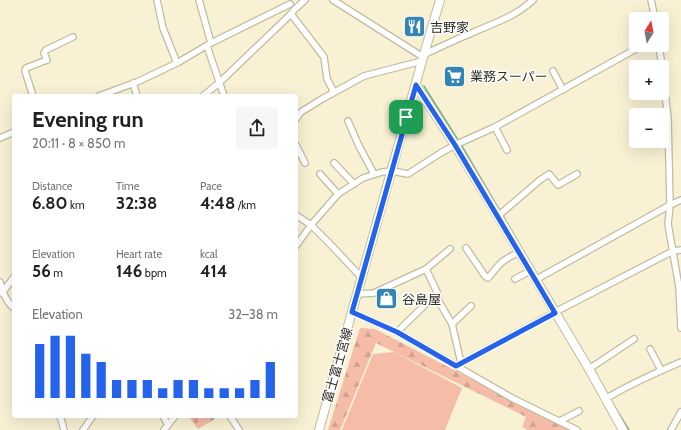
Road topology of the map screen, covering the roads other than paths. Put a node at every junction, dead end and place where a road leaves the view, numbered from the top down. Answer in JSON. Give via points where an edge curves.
{"nodes":[{"id":1,"x":157,"y":0,"type":"edge"},
{"id":2,"x":200,"y":0,"type":"edge"},
{"id":3,"x":305,"y":0,"type":"edge"},
{"id":4,"x":333,"y":0,"type":"edge"},
{"id":5,"x":440,"y":0,"type":"edge"},
{"id":6,"x":533,"y":0,"type":"edge"},
{"id":7,"x":651,"y":0,"type":"edge"},
{"id":8,"x":289,"y":2,"type":"edge"},
{"id":9,"x":293,"y":12,"type":"junction"},
{"id":10,"x":654,"y":12,"type":"edge"},
{"id":11,"x":72,"y":37,"type":"dead end"},
{"id":12,"x":209,"y":44,"type":"junction"},
{"id":13,"x":631,"y":52,"type":"edge"},
{"id":14,"x":422,"y":58,"type":"junction"},
{"id":15,"x":177,"y":63,"type":"junction"},
{"id":16,"x":553,"y":71,"type":"dead end"},
{"id":17,"x":133,"y":83,"type":"junction"},
{"id":18,"x":219,"y":83,"type":"junction"},
{"id":19,"x":416,"y":85,"type":"junction"},
{"id":20,"x":563,"y":90,"type":"junction"},
{"id":21,"x":334,"y":92,"type":"junction"},
{"id":22,"x":31,"y":94,"type":"edge"},
{"id":23,"x":104,"y":94,"type":"edge"},
{"id":24,"x":136,"y":94,"type":"edge"},
{"id":25,"x":205,"y":94,"type":"edge"},
{"id":26,"x":223,"y":94,"type":"edge"},
{"id":27,"x":666,"y":100,"type":"edge"},
{"id":28,"x":298,"y":116,"type":"edge"},
{"id":29,"x":348,"y":121,"type":"dead end"},
{"id":30,"x":495,"y":127,"type":"junction"},
{"id":31,"x":12,"y":133,"type":"edge"},
{"id":32,"x":0,"y":138,"type":"edge"},
{"id":33,"x":458,"y":144,"type":"junction"},
{"id":34,"x":298,"y":149,"type":"edge"},
{"id":35,"x":507,"y":150,"type":"dead end"},
{"id":36,"x":305,"y":163,"type":"dead end"},
{"id":37,"x":334,"y":164,"type":"dead end"},
{"id":38,"x":392,"y":171,"type":"junction"},
{"id":39,"x":320,"y":174,"type":"dead end"},
{"id":40,"x":374,"y":174,"type":"junction"},
{"id":41,"x":577,"y":174,"type":"dead end"},
{"id":42,"x":354,"y":184,"type":"junction"},
{"id":43,"x":338,"y":194,"type":"junction"},
{"id":44,"x":681,"y":200,"type":"edge"},
{"id":45,"x":670,"y":205,"type":"junction"},
{"id":46,"x":500,"y":214,"type":"junction"},
{"id":47,"x":298,"y":216,"type":"edge"},
{"id":48,"x":311,"y":225,"type":"junction"},
{"id":49,"x":298,"y":243,"type":"edge"},
{"id":50,"x":466,"y":248,"type":"dead end"},
{"id":51,"x":450,"y":249,"type":"dead end"},
{"id":52,"x":681,"y":250,"type":"edge"},
{"id":53,"x":673,"y":251,"type":"junction"},
{"id":54,"x":519,"y":252,"type":"junction"},
{"id":55,"x":426,"y":269,"type":"junction"},
{"id":56,"x":530,"y":271,"type":"junction"},
{"id":57,"x":362,"y":277,"type":"junction"},
{"id":58,"x":538,"y":278,"type":"junction"},
{"id":59,"x":12,"y":279,"type":"edge"},
{"id":60,"x":515,"y":279,"type":"dead end"},
{"id":61,"x":0,"y":282,"type":"edge"},
{"id":62,"x":680,"y":287,"type":"edge"},
{"id":63,"x":1,"y":293,"type":"edge"},
{"id":64,"x":357,"y":294,"type":"junction"},
{"id":65,"x":432,"y":298,"type":"dead end"},
{"id":66,"x":12,"y":306,"type":"edge"},
{"id":67,"x":471,"y":306,"type":"dead end"},
{"id":68,"x":557,"y":311,"type":"junction"},
{"id":69,"x":352,"y":312,"type":"junction"},
{"id":70,"x":452,"y":324,"type":"junction"},
{"id":71,"x":681,"y":328,"type":"edge"},
{"id":72,"x":397,"y":332,"type":"junction"},
{"id":73,"x":634,"y":339,"type":"dead end"},
{"id":74,"x":650,"y":349,"type":"dead end"},
{"id":75,"x":681,"y":362,"type":"edge"},
{"id":76,"x":459,"y":364,"type":"junction"},
{"id":77,"x":590,"y":368,"type":"junction"},
{"id":78,"x":661,"y":370,"type":"junction"},
{"id":79,"x":607,"y":397,"type":"junction"},
{"id":80,"x":579,"y":411,"type":"dead end"},
{"id":81,"x":681,"y":412,"type":"edge"},
{"id":82,"x":60,"y":418,"type":"edge"},
{"id":83,"x":92,"y":418,"type":"edge"},
{"id":84,"x":173,"y":418,"type":"edge"},
{"id":85,"x":231,"y":418,"type":"edge"},
{"id":86,"x":560,"y":421,"type":"junction"},
{"id":87,"x":166,"y":427,"type":"edge"},
{"id":88,"x":64,"y":430,"type":"edge"},
{"id":89,"x":83,"y":430,"type":"edge"},
{"id":90,"x":239,"y":430,"type":"edge"},
{"id":91,"x":319,"y":430,"type":"edge"},
{"id":92,"x":577,"y":430,"type":"edge"},
{"id":93,"x":623,"y":430,"type":"edge"},
{"id":94,"x":671,"y":430,"type":"edge"}],
"edges":[{"from":1,"to":15,"type":"street","via":[[163,28]]},
{"from":2,"to":12,"type":"street"},
{"from":3,"to":9,"type":"street"},
{"from":4,"to":14,"type":"street"},
{"from":5,"to":14,"type":"main road","name":"富士富士宮線"},
{"from":6,"to":14,"type":"street","via":[[512,16]]},
{"from":7,"to":10,"type":"street"},
{"from":8,"to":9,"type":"street"},
{"from":8,"to":12,"type":"street"},
{"from":9,"to":18,"type":"street"},
{"from":9,"to":21,"type":"street","via":[[324,57],[327,79]]},
{"from":11,"to":22,"type":"street","via":[[46,50],[44,53],[47,60],[26,68]]},
{"from":12,"to":15,"type":"street"},
{"from":12,"to":18,"type":"street"},
{"from":13,"to":20,"type":"street"},
{"from":14,"to":19,"type":"main road","name":"富士富士宮線"},
{"from":14,"to":21,"type":"street","via":[[364,76]]},
{"from":15,"to":17,"type":"street"},
{"from":16,"to":20,"type":"street"},
{"from":17,"to":23,"type":"street"},
{"from":17,"to":24,"type":"street"},
{"from":18,"to":25,"type":"street"},
{"from":18,"to":26,"type":"street"},
{"from":19,"to":33,"type":"main road"},
{"from":19,"to":38,"type":"main road","name":"富士富士宮線"},
{"from":20,"to":30,"type":"street"},
{"from":21,"to":28,"type":"street"},
{"from":27,"to":45,"type":"street"},
{"from":29,"to":40,"type":"street"},
{"from":30,"to":33,"type":"street"},
{"from":30,"to":35,"type":"street"},
{"from":31,"to":32,"type":"street"},
{"from":33,"to":38,"type":"street","via":[[408,174]]},
{"from":33,"to":46,"type":"main road"},
{"from":34,"to":36,"type":"street"},
{"from":37,"to":42,"type":"street"},
{"from":38,"to":40,"type":"street"},
{"from":38,"to":57,"type":"main road","name":"富士富士宮線"},
{"from":39,"to":43,"type":"street"},
{"from":40,"to":42,"type":"street"},
{"from":41,"to":46,"type":"street","via":[[558,185],[549,174]]},
{"from":42,"to":43,"type":"street"},
{"from":43,"to":48,"type":"street"},
{"from":44,"to":45,"type":"street"},
{"from":45,"to":53,"type":"street","via":[[668,224]]},
{"from":45,"to":58,"type":"street"},
{"from":46,"to":54,"type":"main road"},
{"from":47,"to":48,"type":"street"},
{"from":48,"to":49,"type":"street"},
{"from":48,"to":57,"type":"street"},
{"from":50,"to":54,"type":"street","via":[[488,278],[502,262]]},
{"from":51,"to":55,"type":"street"},
{"from":52,"to":53,"type":"street"},
{"from":53,"to":62,"type":"street"},
{"from":53,"to":68,"type":"street"},
{"from":54,"to":56,"type":"main road"},
{"from":55,"to":64,"type":"street","via":[[374,292]]},
{"from":55,"to":70,"type":"street","via":[[438,300]]},
{"from":56,"to":58,"type":"main road"},
{"from":56,"to":60,"type":"street"},
{"from":57,"to":64,"type":"main road","name":"富士富士宮線"},
{"from":58,"to":68,"type":"main road"},
{"from":59,"to":63,"type":"street"},
{"from":61,"to":63,"type":"street"},
{"from":62,"to":71,"type":"street"},
{"from":63,"to":66,"type":"street"},
{"from":64,"to":69,"type":"main road","name":"富士富士宮線"},
{"from":65,"to":72,"type":"street"},
{"from":67,"to":70,"type":"street"},
{"from":68,"to":76,"type":"street"},
{"from":68,"to":77,"type":"main road"},
{"from":69,"to":72,"type":"street"},
{"from":69,"to":91,"type":"main road","name":"富士富士宮線"},
{"from":70,"to":76,"type":"street"},
{"from":72,"to":76,"type":"street"},
{"from":73,"to":77,"type":"street"},
{"from":74,"to":78,"type":"street"},
{"from":75,"to":78,"type":"street"},
{"from":76,"to":86,"type":"street","via":[[512,398]]},
{"from":77,"to":79,"type":"main road"},
{"from":78,"to":79,"type":"street"},
{"from":79,"to":93,"type":"main road"},
{"from":80,"to":86,"type":"street"},
{"from":81,"to":94,"type":"street"},
{"from":82,"to":88,"type":"street"},
{"from":83,"to":89,"type":"street"},
{"from":84,"to":87,"type":"street"},
{"from":85,"to":90,"type":"street"},
{"from":86,"to":92,"type":"street"}]}
